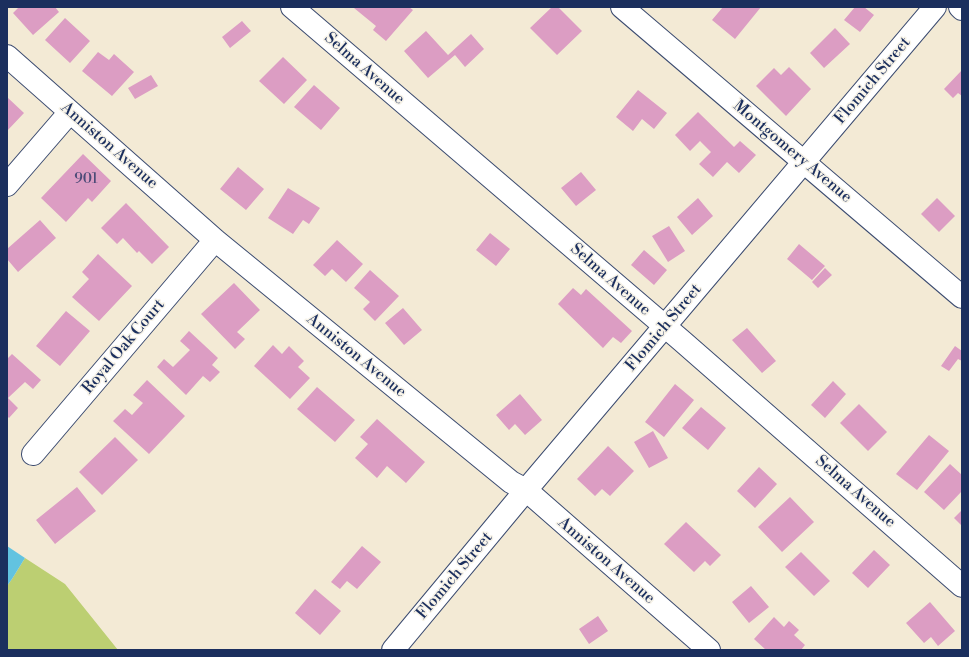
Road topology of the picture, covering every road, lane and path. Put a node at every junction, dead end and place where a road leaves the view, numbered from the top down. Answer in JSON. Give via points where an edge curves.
{"nodes":[{"id":1,"x":292,"y":7,"type":"edge"},
{"id":2,"x":622,"y":7,"type":"edge"},
{"id":3,"x":936,"y":7,"type":"edge"},
{"id":4,"x":960,"y":7,"type":"edge"},
{"id":5,"x":962,"y":9,"type":"edge"},
{"id":6,"x":7,"y":56,"type":"edge"},
{"id":7,"x":70,"y":112,"type":"junction"},
{"id":8,"x":804,"y":163,"type":"junction"},
{"id":9,"x":7,"y":185,"type":"edge"},
{"id":10,"x":215,"y":240,"type":"junction"},
{"id":11,"x":962,"y":297,"type":"edge"},
{"id":12,"x":665,"y":326,"type":"junction"},
{"id":13,"x":33,"y":454,"type":"dead end"},
{"id":14,"x":526,"y":490,"type":"junction"},
{"id":15,"x":962,"y":586,"type":"edge"},
{"id":16,"x":393,"y":650,"type":"edge"},
{"id":17,"x":708,"y":650,"type":"edge"}],
"edges":[{"from":1,"to":12,"type":"street","name":"Selma Avenue"},
{"from":2,"to":8,"type":"street","name":"Montgomery Avenue"},
{"from":3,"to":8,"type":"street","name":"Flomich Street"},
{"from":4,"to":5,"type":"street"},
{"from":6,"to":7,"type":"street","name":"Anniston Avenue"},
{"from":7,"to":9,"type":"street"},
{"from":7,"to":10,"type":"street","name":"Anniston Avenue"},
{"from":8,"to":11,"type":"street","name":"Montgomery Avenue"},
{"from":8,"to":12,"type":"street","name":"Flomich Street"},
{"from":10,"to":13,"type":"street","name":"Royal Oak Court"},
{"from":10,"to":14,"type":"street","name":"Anniston Avenue","via":[[511,482]]},
{"from":12,"to":14,"type":"street","name":"Flomich Street"},
{"from":12,"to":15,"type":"street","name":"Selma Avenue"},
{"from":14,"to":16,"type":"street","name":"Flomich Street"},
{"from":14,"to":17,"type":"street","name":"Anniston Avenue"}]}
